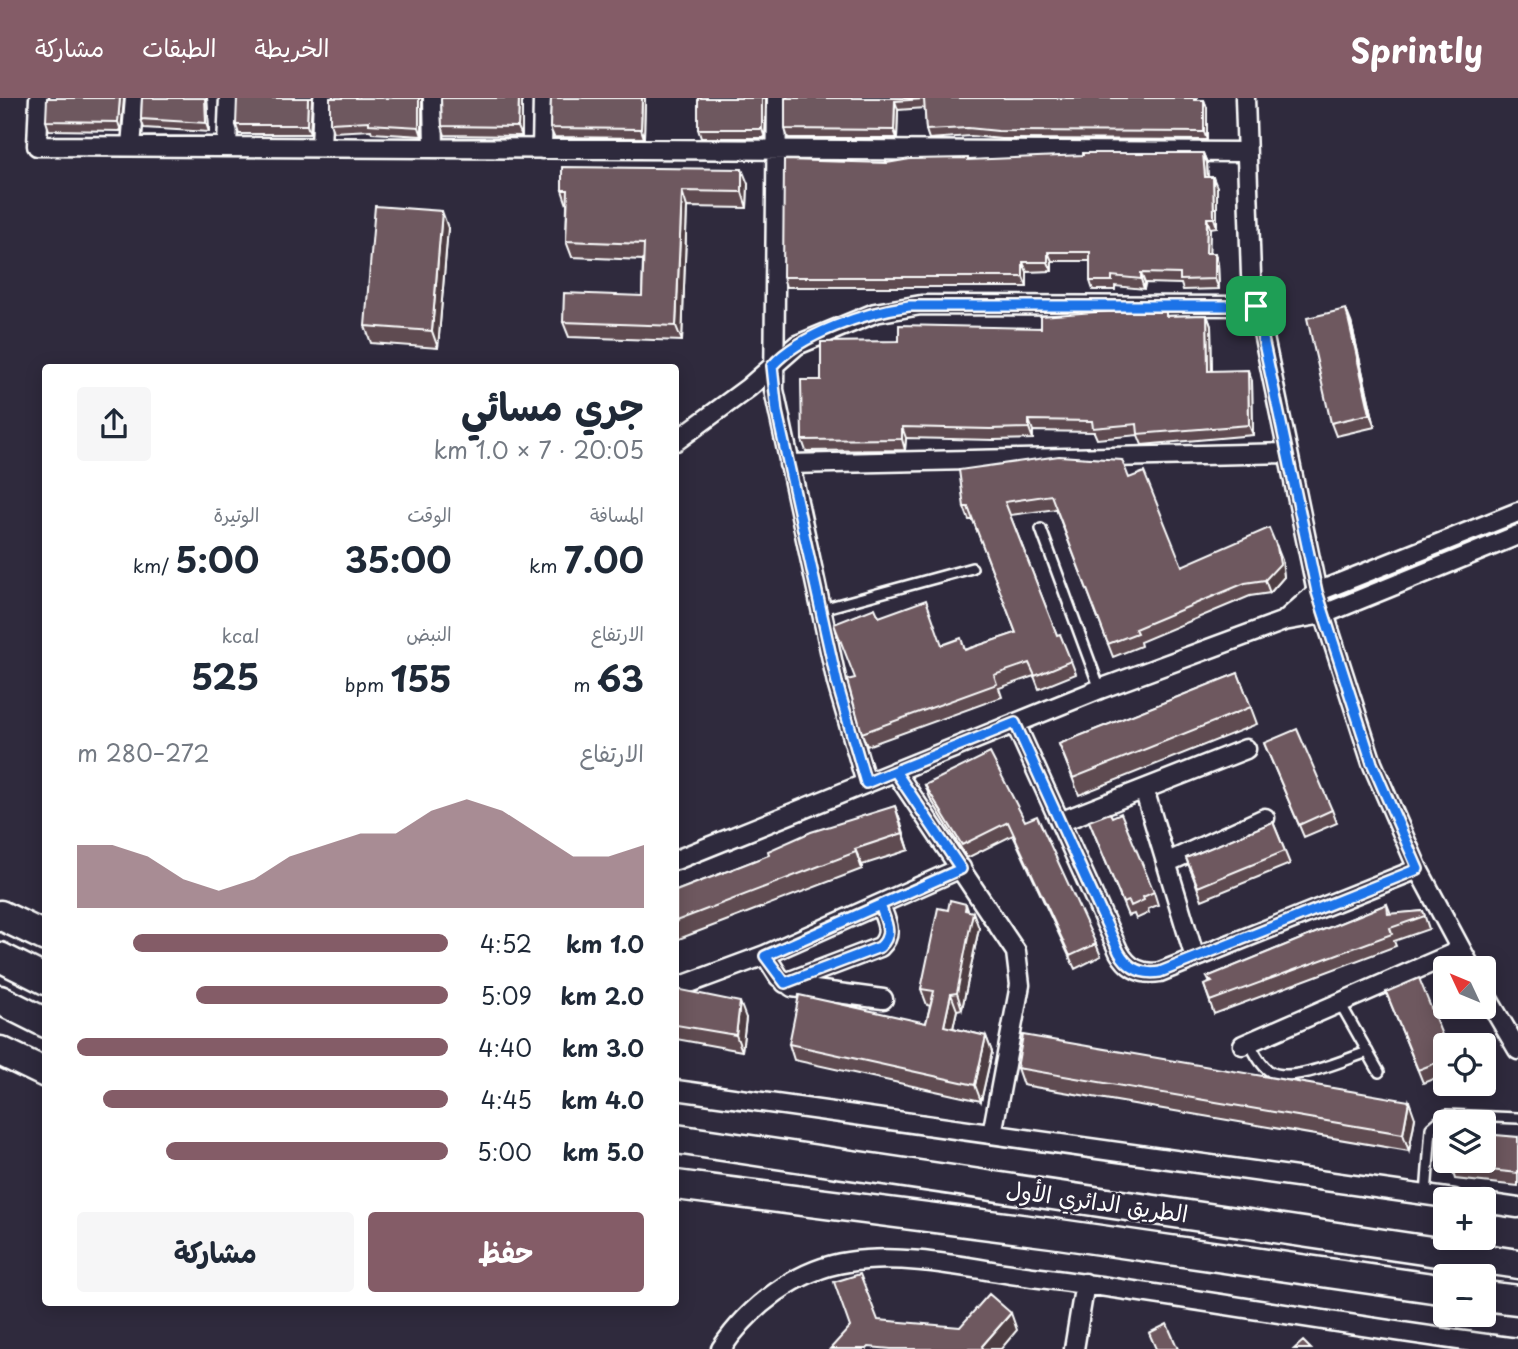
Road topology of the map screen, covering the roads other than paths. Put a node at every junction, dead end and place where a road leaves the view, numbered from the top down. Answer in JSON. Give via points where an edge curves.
{"nodes":[{"id":1,"x":39,"y":98,"type":"edge"},
{"id":2,"x":135,"y":98,"type":"edge"},
{"id":3,"x":229,"y":98,"type":"edge"},
{"id":4,"x":323,"y":98,"type":"edge"},
{"id":5,"x":433,"y":98,"type":"edge"},
{"id":6,"x":543,"y":98,"type":"edge"},
{"id":7,"x":777,"y":98,"type":"edge"},
{"id":8,"x":1245,"y":98,"type":"edge"},
{"id":9,"x":131,"y":146,"type":"junction"},
{"id":10,"x":227,"y":147,"type":"junction"},
{"id":11,"x":321,"y":148,"type":"junction"},
{"id":12,"x":433,"y":148,"type":"junction"},
{"id":13,"x":542,"y":149,"type":"junction"},
{"id":14,"x":776,"y":150,"type":"junction"},
{"id":15,"x":1246,"y":152,"type":"junction"},
{"id":16,"x":1256,"y":306,"type":"junction"},
{"id":17,"x":772,"y":366,"type":"junction"},
{"id":18,"x":679,"y":439,"type":"edge"},
{"id":19,"x":1287,"y":453,"type":"junction"},
{"id":20,"x":789,"y":464,"type":"junction"},
{"id":21,"x":1518,"y":512,"type":"edge"},
{"id":22,"x":1041,"y":529,"type":"dead end"},
{"id":23,"x":1518,"y":535,"type":"edge"},
{"id":24,"x":972,"y":568,"type":"dead end"},
{"id":25,"x":1317,"y":592,"type":"junction"},
{"id":26,"x":822,"y":610,"type":"junction"},
{"id":27,"x":1324,"y":614,"type":"junction"},
{"id":28,"x":1284,"y":621,"type":"junction"},
{"id":29,"x":1100,"y":689,"type":"junction"},
{"id":30,"x":1015,"y":723,"type":"junction"},
{"id":31,"x":1246,"y":750,"type":"dead end"},
{"id":32,"x":895,"y":771,"type":"junction"},
{"id":33,"x":866,"y":783,"type":"junction"},
{"id":34,"x":1144,"y":789,"type":"junction"},
{"id":35,"x":1265,"y":818,"type":"dead end"},
{"id":36,"x":1060,"y":822,"type":"junction"},
{"id":37,"x":679,"y":858,"type":"edge"},
{"id":38,"x":1167,"y":863,"type":"junction"},
{"id":39,"x":961,"y":869,"type":"junction"},
{"id":40,"x":1418,"y":869,"type":"junction"},
{"id":41,"x":880,"y":905,"type":"junction"},
{"id":42,"x":0,"y":915,"type":"edge"},
{"id":43,"x":42,"y":935,"type":"edge"},
{"id":44,"x":1461,"y":950,"type":"junction"},
{"id":45,"x":765,"y":956,"type":"junction"},
{"id":46,"x":1464,"y":956,"type":"edge"},
{"id":47,"x":0,"y":957,"type":"edge"},
{"id":48,"x":1195,"y":958,"type":"junction"},
{"id":49,"x":42,"y":978,"type":"edge"},
{"id":50,"x":785,"y":983,"type":"junction"},
{"id":51,"x":679,"y":987,"type":"edge"},
{"id":52,"x":883,"y":999,"type":"dead end"},
{"id":53,"x":0,"y":1000,"type":"edge"},
{"id":54,"x":1339,"y":1003,"type":"junction"},
{"id":55,"x":1496,"y":1012,"type":"edge"},
{"id":56,"x":42,"y":1021,"type":"edge"},
{"id":57,"x":1246,"y":1044,"type":"joint"},
{"id":58,"x":1518,"y":1049,"type":"edge"},
{"id":59,"x":0,"y":1051,"type":"edge"},
{"id":60,"x":1368,"y":1052,"type":"junction"},
{"id":61,"x":42,"y":1071,"type":"edge"},
{"id":62,"x":1379,"y":1072,"type":"dead end"},
{"id":63,"x":679,"y":1090,"type":"edge"},
{"id":64,"x":1518,"y":1118,"type":"edge"},
{"id":65,"x":992,"y":1134,"type":"junction"},
{"id":66,"x":679,"y":1139,"type":"edge"},
{"id":67,"x":679,"y":1185,"type":"edge"},
{"id":68,"x":1426,"y":1195,"type":"junction"},
{"id":69,"x":1433,"y":1196,"type":"edge"},
{"id":70,"x":1496,"y":1205,"type":"edge"},
{"id":71,"x":1518,"y":1208,"type":"edge"},
{"id":72,"x":1518,"y":1264,"type":"edge"},
{"id":73,"x":1085,"y":1283,"type":"junction"},
{"id":74,"x":1433,"y":1288,"type":"edge"},
{"id":75,"x":1496,"y":1297,"type":"edge"},
{"id":76,"x":1518,"y":1300,"type":"edge"},
{"id":77,"x":1394,"y":1341,"type":"edge"},
{"id":78,"x":1518,"y":1348,"type":"edge"},
{"id":79,"x":721,"y":1349,"type":"edge"},
{"id":80,"x":1074,"y":1349,"type":"edge"}],
"edges":[{"from":1,"to":9,"type":"street","via":[[37,146]]},
{"from":2,"to":9,"type":"street"},
{"from":3,"to":10,"type":"street"},
{"from":4,"to":11,"type":"street"},
{"from":5,"to":12,"type":"street"},
{"from":6,"to":13,"type":"street"},
{"from":7,"to":14,"type":"street"},
{"from":8,"to":15,"type":"street"},
{"from":9,"to":10,"type":"street"},
{"from":10,"to":11,"type":"street"},
{"from":11,"to":12,"type":"street"},
{"from":12,"to":13,"type":"street"},
{"from":13,"to":14,"type":"street"},
{"from":14,"to":15,"type":"street"},
{"from":14,"to":17,"type":"street"},
{"from":15,"to":16,"type":"street","via":[[1248,241]]},
{"from":16,"to":17,"type":"street","via":[[909,306],[874,313],[807,340]]},
{"from":16,"to":19,"type":"street"},
{"from":17,"to":18,"type":"street"},
{"from":17,"to":20,"type":"street"},
{"from":19,"to":20,"type":"street"},
{"from":19,"to":25,"type":"street"},
{"from":20,"to":26,"type":"street"},
{"from":21,"to":25,"type":"street"},
{"from":22,"to":29,"type":"lane"},
{"from":23,"to":27,"type":"street"},
{"from":24,"to":26,"type":"lane"},
{"from":25,"to":27,"type":"street"},
{"from":25,"to":28,"type":"street"},
{"from":26,"to":33,"type":"street"},
{"from":27,"to":28,"type":"street"},
{"from":27,"to":40,"type":"street","via":[[1372,763]]},
{"from":28,"to":29,"type":"street"},
{"from":29,"to":30,"type":"street"},
{"from":30,"to":32,"type":"street"},
{"from":30,"to":36,"type":"street"},
{"from":31,"to":34,"type":"street"},
{"from":32,"to":33,"type":"street"},
{"from":32,"to":39,"type":"street"},
{"from":33,"to":37,"type":"street"},
{"from":34,"to":36,"type":"street"},
{"from":34,"to":38,"type":"street"},
{"from":35,"to":38,"type":"street"},
{"from":36,"to":48,"type":"street","via":[[1123,960],[1150,974]]},
{"from":38,"to":48,"type":"street"},
{"from":39,"to":41,"type":"street"},
{"from":39,"to":65,"type":"street","via":[[1011,939],[1020,968]]},
{"from":40,"to":44,"type":"street"},
{"from":40,"to":48,"type":"street"},
{"from":41,"to":45,"type":"street"},
{"from":41,"to":50,"type":"street","via":[[889,935],[880,947]]},
{"from":42,"to":43,"type":"main road"},
{"from":44,"to":46,"type":"street"},
{"from":44,"to":54,"type":"street"},
{"from":45,"to":50,"type":"street"},
{"from":45,"to":51,"type":"street"},
{"from":47,"to":49,"type":"main road"},
{"from":50,"to":52,"type":"street","via":[[800,989]]},
{"from":53,"to":56,"type":"main road"},
{"from":54,"to":57,"type":"street"},
{"from":54,"to":60,"type":"lane"},
{"from":55,"to":58,"type":"street"},
{"from":57,"to":60,"type":"lane","via":[[1280,1075],[1294,1075]]},
{"from":59,"to":61,"type":"main road"},
{"from":60,"to":62,"type":"lane"},
{"from":63,"to":65,"type":"street"},
{"from":64,"to":68,"type":"lane","via":[[1446,1115],[1438,1121],[1431,1128]]},
{"from":65,"to":68,"type":"street"},
{"from":66,"to":72,"type":"main road","name":"الطريق الدائري الأول"},
{"from":67,"to":74,"type":"main road","name":"الطريق الدائري الأول"},
{"from":68,"to":69,"type":"street"},
{"from":70,"to":71,"type":"street"},
{"from":73,"to":77,"type":"street"},
{"from":73,"to":79,"type":"street","via":[[888,1259],[846,1262],[803,1275],[766,1299]]},
{"from":73,"to":80,"type":"street"},
{"from":75,"to":76,"type":"main road"},
{"from":77,"to":78,"type":"street"}]}
